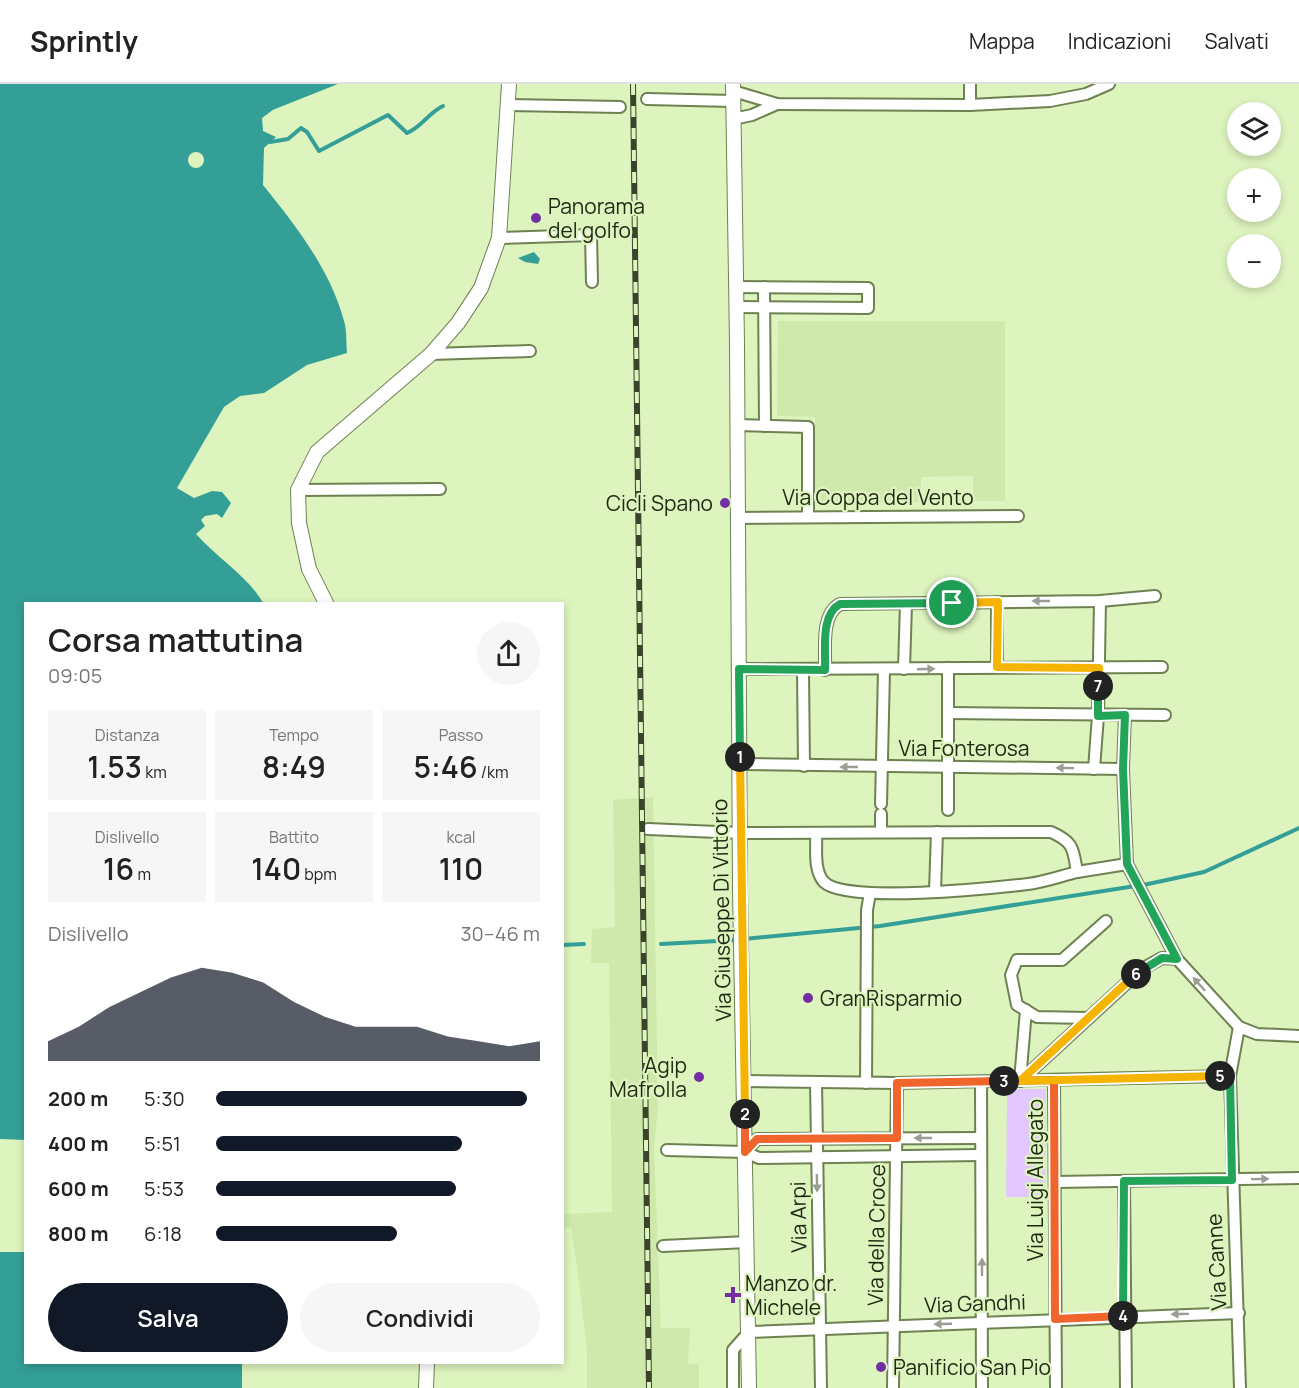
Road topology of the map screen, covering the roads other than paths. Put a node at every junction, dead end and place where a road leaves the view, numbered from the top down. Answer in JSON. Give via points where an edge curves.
{"nodes":[{"id":1,"x":509,"y":84,"type":"edge"},
{"id":2,"x":970,"y":84,"type":"edge"},
{"id":3,"x":1109,"y":84,"type":"edge"},
{"id":4,"x":733,"y":92,"type":"edge"},
{"id":5,"x":647,"y":99,"type":"dead end"},
{"id":6,"x":777,"y":104,"type":"junction"},
{"id":7,"x":509,"y":105,"type":"junction"},
{"id":8,"x":970,"y":105,"type":"junction"},
{"id":9,"x":620,"y":107,"type":"dead end"},
{"id":10,"x":733,"y":119,"type":"junction"},
{"id":11,"x":499,"y":237,"type":"junction"},
{"id":12,"x":592,"y":282,"type":"dead end"},
{"id":13,"x":736,"y":287,"type":"junction"},
{"id":14,"x":764,"y":287,"type":"junction"},
{"id":15,"x":736,"y":307,"type":"junction"},
{"id":16,"x":764,"y":307,"type":"junction"},
{"id":17,"x":530,"y":351,"type":"dead end"},
{"id":18,"x":431,"y":354,"type":"junction"},
{"id":19,"x":737,"y":425,"type":"junction"},
{"id":20,"x":765,"y":426,"type":"junction"},
{"id":21,"x":440,"y":489,"type":"dead end"},
{"id":22,"x":298,"y":490,"type":"junction"},
{"id":23,"x":808,"y":516,"type":"junction"},
{"id":24,"x":1018,"y":516,"type":"dead end"},
{"id":25,"x":737,"y":518,"type":"junction"},
{"id":26,"x":1155,"y":596,"type":"dead end"},
{"id":27,"x":1100,"y":601,"type":"junction"},
{"id":28,"x":326,"y":602,"type":"edge"},
{"id":29,"x":998,"y":602,"type":"junction"},
{"id":30,"x":906,"y":604,"type":"junction"},
{"id":31,"x":997,"y":667,"type":"junction"},
{"id":32,"x":1162,"y":667,"type":"dead end"},
{"id":33,"x":948,"y":668,"type":"junction"},
{"id":34,"x":1099,"y":668,"type":"junction"},
{"id":35,"x":739,"y":669,"type":"junction"},
{"id":36,"x":904,"y":669,"type":"junction"},
{"id":37,"x":803,"y":670,"type":"junction"},
{"id":38,"x":825,"y":670,"type":"junction"},
{"id":39,"x":884,"y":670,"type":"junction"},
{"id":40,"x":948,"y":713,"type":"junction"},
{"id":41,"x":1125,"y":715,"type":"junction"},
{"id":42,"x":1165,"y":715,"type":"dead end"},
{"id":43,"x":1098,"y":716,"type":"junction"},
{"id":44,"x":740,"y":764,"type":"junction"},
{"id":45,"x":804,"y":766,"type":"junction"},
{"id":46,"x":948,"y":766,"type":"junction"},
{"id":47,"x":882,"y":767,"type":"junction"},
{"id":48,"x":1094,"y":769,"type":"junction"},
{"id":49,"x":1123,"y":769,"type":"junction"},
{"id":50,"x":948,"y":810,"type":"dead end"},
{"id":51,"x":648,"y":829,"type":"dead end"},
{"id":52,"x":881,"y":831,"type":"junction"},
{"id":53,"x":937,"y":832,"type":"junction"},
{"id":54,"x":740,"y":833,"type":"junction"},
{"id":55,"x":816,"y":833,"type":"junction"},
{"id":56,"x":1127,"y":864,"type":"junction"},
{"id":57,"x":1077,"y":872,"type":"junction"},
{"id":58,"x":935,"y":891,"type":"junction"},
{"id":59,"x":870,"y":893,"type":"junction"},
{"id":60,"x":1106,"y":921,"type":"dead end"},
{"id":61,"x":1177,"y":959,"type":"junction"},
{"id":62,"x":1026,"y":1010,"type":"junction"},
{"id":63,"x":1088,"y":1018,"type":"junction"},
{"id":64,"x":1239,"y":1027,"type":"junction"},
{"id":65,"x":1299,"y":1036,"type":"edge"},
{"id":66,"x":1230,"y":1076,"type":"junction"},
{"id":67,"x":1054,"y":1080,"type":"junction"},
{"id":68,"x":745,"y":1081,"type":"junction"},
{"id":69,"x":1020,"y":1081,"type":"junction"},
{"id":70,"x":816,"y":1082,"type":"junction"},
{"id":71,"x":981,"y":1082,"type":"junction"},
{"id":72,"x":866,"y":1083,"type":"junction"},
{"id":73,"x":897,"y":1083,"type":"junction"},
{"id":74,"x":897,"y":1138,"type":"junction"},
{"id":75,"x":981,"y":1138,"type":"junction"},
{"id":76,"x":816,"y":1139,"type":"junction"},
{"id":77,"x":667,"y":1150,"type":"dead end"},
{"id":78,"x":745,"y":1152,"type":"junction"},
{"id":79,"x":981,"y":1155,"type":"junction"},
{"id":80,"x":817,"y":1157,"type":"junction"},
{"id":81,"x":896,"y":1157,"type":"junction"},
{"id":82,"x":1299,"y":1178,"type":"edge"},
{"id":83,"x":1232,"y":1180,"type":"junction"},
{"id":84,"x":1124,"y":1181,"type":"junction"},
{"id":85,"x":1055,"y":1182,"type":"junction"},
{"id":86,"x":747,"y":1242,"type":"junction"},
{"id":87,"x":663,"y":1246,"type":"dead end"},
{"id":88,"x":1239,"y":1313,"type":"junction"},
{"id":89,"x":1125,"y":1316,"type":"junction"},
{"id":90,"x":1055,"y":1319,"type":"junction"},
{"id":91,"x":982,"y":1322,"type":"junction"},
{"id":92,"x":894,"y":1326,"type":"junction"},
{"id":93,"x":820,"y":1328,"type":"junction"},
{"id":94,"x":749,"y":1332,"type":"junction"},
{"id":95,"x":427,"y":1364,"type":"edge"},
{"id":96,"x":426,"y":1388,"type":"edge"},
{"id":97,"x":733,"y":1388,"type":"edge"},
{"id":98,"x":749,"y":1388,"type":"edge"},
{"id":99,"x":821,"y":1388,"type":"edge"},
{"id":100,"x":893,"y":1388,"type":"edge"},
{"id":101,"x":982,"y":1388,"type":"edge"},
{"id":102,"x":1056,"y":1388,"type":"edge"},
{"id":103,"x":1126,"y":1388,"type":"edge"},
{"id":104,"x":1240,"y":1388,"type":"edge"}],
"edges":[{"from":1,"to":7,"type":"main road"},
{"from":2,"to":8,"type":"street"},
{"from":3,"to":8,"type":"street","via":[[1086,94],[1050,101]]},
{"from":4,"to":5,"type":"street"},
{"from":4,"to":6,"type":"street"},
{"from":4,"to":10,"type":"main road","name":"Via Giuseppe Di Vittorio"},
{"from":6,"to":8,"type":"street"},
{"from":6,"to":10,"type":"street"},
{"from":7,"to":9,"type":"street"},
{"from":7,"to":11,"type":"main road"},
{"from":10,"to":13,"type":"main road","name":"Via Giuseppe Di Vittorio"},
{"from":11,"to":12,"type":"street","via":[[591,235]]},
{"from":11,"to":18,"type":"main road","via":[[481,288]]},
{"from":13,"to":14,"type":"street"},
{"from":13,"to":15,"type":"main road","name":"Via Giuseppe Di Vittorio"},
{"from":14,"to":16,"type":"street"},
{"from":14,"to":16,"type":"street","via":[[868,288],[868,308]]},
{"from":15,"to":16,"type":"street"},
{"from":15,"to":19,"type":"main road","name":"Via Giuseppe Di Vittorio"},
{"from":16,"to":20,"type":"street"},
{"from":17,"to":18,"type":"street"},
{"from":18,"to":22,"type":"main road","via":[[317,452]]},
{"from":19,"to":20,"type":"street"},
{"from":19,"to":25,"type":"main road","name":"Via Giuseppe Di Vittorio"},
{"from":20,"to":23,"type":"street","via":[[808,427]]},
{"from":21,"to":22,"type":"street"},
{"from":22,"to":28,"type":"main road","via":[[299,523],[309,569]]},
{"from":23,"to":24,"type":"street","name":"Via Coppa del Vento"},
{"from":23,"to":25,"type":"street","name":"Via Coppa del Vento"},
{"from":25,"to":35,"type":"main road","name":"Via Giuseppe Di Vittorio"},
{"from":26,"to":27,"type":"street"},
{"from":27,"to":29,"type":"street","one_way":true},
{"from":27,"to":34,"type":"street"},
{"from":29,"to":30,"type":"street"},
{"from":29,"to":31,"type":"street"},
{"from":30,"to":36,"type":"street"},
{"from":30,"to":38,"type":"street","via":[[840,604],[832,608]]},
{"from":31,"to":33,"type":"street"},
{"from":31,"to":34,"type":"street"},
{"from":32,"to":34,"type":"street"},
{"from":36,"to":33,"type":"street","one_way":true},
{"from":33,"to":40,"type":"street"},
{"from":34,"to":43,"type":"street"},
{"from":35,"to":37,"type":"street"},
{"from":35,"to":44,"type":"main road","name":"Via Giuseppe Di Vittorio"},
{"from":36,"to":39,"type":"street"},
{"from":37,"to":38,"type":"street"},
{"from":37,"to":45,"type":"street"},
{"from":38,"to":39,"type":"street"},
{"from":39,"to":47,"type":"street"},
{"from":40,"to":43,"type":"street"},
{"from":40,"to":46,"type":"street"},
{"from":41,"to":42,"type":"street"},
{"from":41,"to":43,"type":"street"},
{"from":41,"to":49,"type":"street"},
{"from":43,"to":48,"type":"street"},
{"from":44,"to":45,"type":"street","name":"Via Fonterosa"},
{"from":44,"to":54,"type":"main road","name":"Via Giuseppe Di Vittorio"},
{"from":47,"to":45,"type":"street","name":"Via Fonterosa","one_way":true},
{"from":46,"to":47,"type":"street","name":"Via Fonterosa"},
{"from":48,"to":46,"type":"street","name":"Via Fonterosa","one_way":true},
{"from":46,"to":50,"type":"street"},
{"from":47,"to":52,"type":"street"},
{"from":48,"to":49,"type":"street","name":"Via Fonterosa"},
{"from":49,"to":56,"type":"street"},
{"from":51,"to":54,"type":"street"},
{"from":52,"to":53,"type":"street"},
{"from":52,"to":55,"type":"street"},
{"from":53,"to":57,"type":"street","via":[[1051,832],[1073,846]]},
{"from":53,"to":58,"type":"street"},
{"from":54,"to":55,"type":"street"},
{"from":54,"to":68,"type":"main road","name":"Via Giuseppe Di Vittorio"},
{"from":55,"to":59,"type":"street","via":[[817,865],[822,880],[832,888]]},
{"from":56,"to":57,"type":"street"},
{"from":56,"to":61,"type":"street"},
{"from":57,"to":58,"type":"street","via":[[1030,883]]},
{"from":58,"to":59,"type":"street"},
{"from":59,"to":72,"type":"street"},
{"from":60,"to":62,"type":"street","via":[[1062,960],[1017,960],[1011,975],[1017,1005]]},
{"from":61,"to":63,"type":"street","via":[[1162,958],[1142,969]]},
{"from":64,"to":61,"type":"street","one_way":true},
{"from":62,"to":63,"type":"street","via":[[1037,1017]]},
{"from":62,"to":69,"type":"street"},
{"from":63,"to":69,"type":"street"},
{"from":64,"to":65,"type":"street","via":[[1257,1034]]},
{"from":64,"to":66,"type":"street","name":"Via Canne"},
{"from":66,"to":67,"type":"street"},
{"from":66,"to":83,"type":"street","name":"Via Canne"},
{"from":67,"to":69,"type":"street"},
{"from":67,"to":85,"type":"street","name":"Via Luigi Allegato"},
{"from":68,"to":70,"type":"street"},
{"from":68,"to":78,"type":"main road","name":"Via Giuseppe Di Vittorio"},
{"from":69,"to":71,"type":"street"},
{"from":70,"to":72,"type":"street"},
{"from":70,"to":76,"type":"street","name":"Via Arpi"},
{"from":71,"to":73,"type":"street"},
{"from":71,"to":75,"type":"street"},
{"from":72,"to":73,"type":"street"},
{"from":73,"to":74,"type":"street","name":"Via della Croce"},
{"from":75,"to":74,"type":"street","one_way":true},
{"from":74,"to":76,"type":"street"},
{"from":74,"to":81,"type":"street","name":"Via della Croce"},
{"from":75,"to":79,"type":"street"},
{"from":76,"to":78,"type":"street","via":[[757,1139]]},
{"from":76,"to":80,"type":"street","name":"Via Arpi"},
{"from":77,"to":78,"type":"street"},
{"from":78,"to":80,"type":"street","via":[[759,1158]]},
{"from":78,"to":86,"type":"main road","name":"Via Giuseppe Di Vittorio"},
{"from":79,"to":81,"type":"street"},
{"from":91,"to":79,"type":"street","one_way":true},
{"from":80,"to":81,"type":"street"},
{"from":80,"to":93,"type":"street","name":"Via Arpi","one_way":true},
{"from":81,"to":92,"type":"street","name":"Via della Croce"},
{"from":83,"to":82,"type":"street","one_way":true},
{"from":83,"to":84,"type":"street"},
{"from":83,"to":88,"type":"street","name":"Via Canne"},
{"from":84,"to":85,"type":"street"},
{"from":84,"to":89,"type":"street"},
{"from":85,"to":90,"type":"street","name":"Via Luigi Allegato"},
{"from":86,"to":87,"type":"street"},
{"from":86,"to":94,"type":"main road","name":"Via Giuseppe Di Vittorio"},
{"from":88,"to":89,"type":"street","name":"Via Gandhi","one_way":true},
{"from":88,"to":104,"type":"street","name":"Via Canne"},
{"from":89,"to":90,"type":"street","name":"Via Gandhi"},
{"from":89,"to":103,"type":"street"},
{"from":90,"to":91,"type":"street","name":"Via Gandhi"},
{"from":90,"to":102,"type":"street","name":"Via Luigi Allegato"},
{"from":91,"to":92,"type":"street","name":"Via Gandhi","one_way":true},
{"from":91,"to":101,"type":"street"},
{"from":92,"to":93,"type":"street","name":"Via Gandhi"},
{"from":92,"to":100,"type":"street","name":"Via della Croce"},
{"from":93,"to":94,"type":"street","name":"Via Gandhi"},
{"from":93,"to":99,"type":"street","name":"Via Arpi"},
{"from":94,"to":97,"type":"street","via":[[733,1350]]},
{"from":94,"to":98,"type":"main road","name":"Via Giuseppe Di Vittorio"},
{"from":95,"to":96,"type":"main road"}]}
